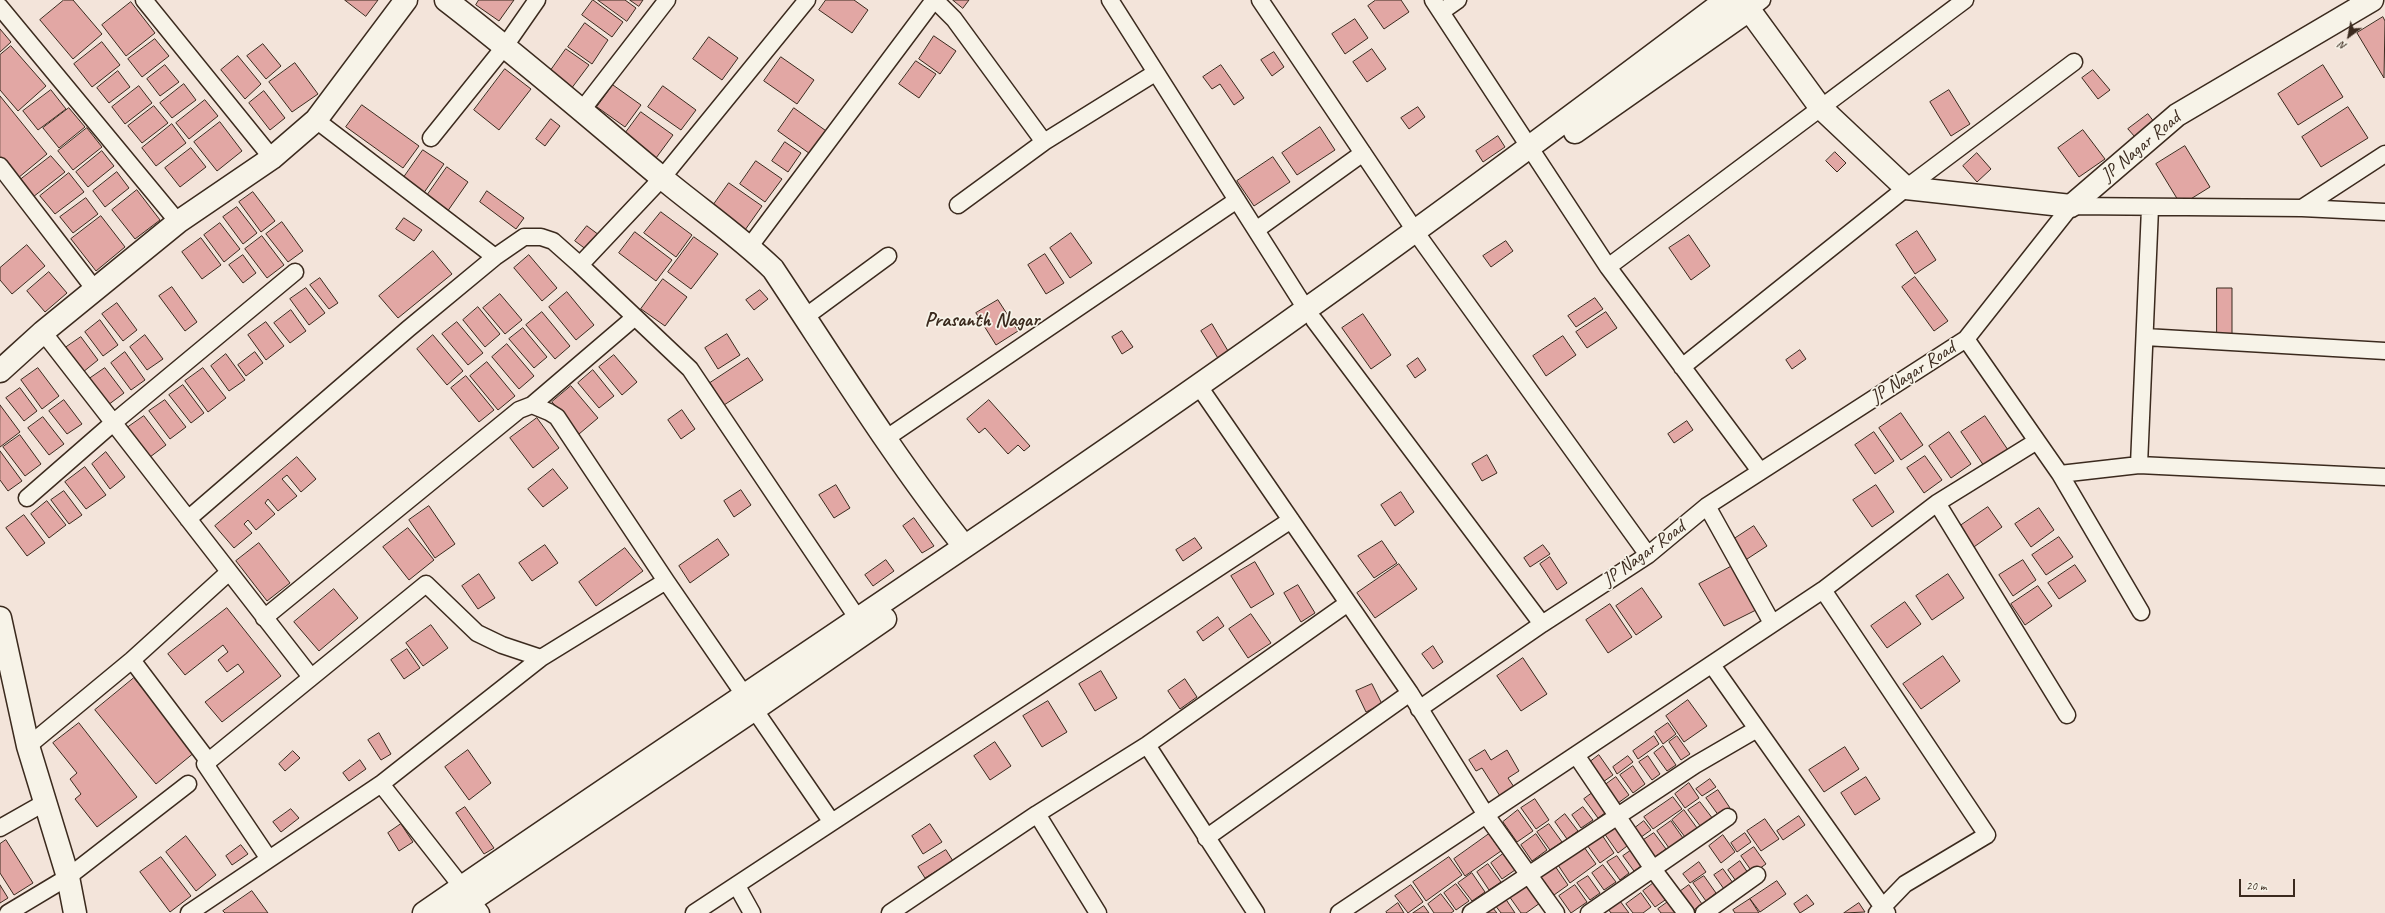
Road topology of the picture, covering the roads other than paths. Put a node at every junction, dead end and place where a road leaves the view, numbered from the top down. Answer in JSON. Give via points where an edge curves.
{"nodes":[{"id":1,"x":144,"y":0,"type":"edge"},
{"id":2,"x":406,"y":0,"type":"edge"},
{"id":3,"x":446,"y":0,"type":"edge"},
{"id":4,"x":537,"y":0,"type":"edge"},
{"id":5,"x":667,"y":0,"type":"edge"},
{"id":6,"x":807,"y":0,"type":"edge"},
{"id":7,"x":934,"y":0,"type":"edge"},
{"id":8,"x":1110,"y":0,"type":"edge"},
{"id":9,"x":1260,"y":0,"type":"edge"},
{"id":10,"x":1458,"y":0,"type":"edge"},
{"id":11,"x":1726,"y":0,"type":"edge"},
{"id":12,"x":1965,"y":0,"type":"edge"},
{"id":13,"x":2372,"y":0,"type":"edge"},
{"id":14,"x":1751,"y":3,"type":"edge"},
{"id":15,"x":1437,"y":6,"type":"edge"},
{"id":16,"x":0,"y":7,"type":"edge"},
{"id":17,"x":505,"y":46,"type":"junction"},
{"id":18,"x":2074,"y":62,"type":"dead end"},
{"id":19,"x":1155,"y":73,"type":"junction"},
{"id":20,"x":1820,"y":107,"type":"junction"},
{"id":21,"x":582,"y":110,"type":"junction"},
{"id":22,"x":316,"y":120,"type":"junction"},
{"id":23,"x":431,"y":138,"type":"dead end"},
{"id":24,"x":1044,"y":142,"type":"junction"},
{"id":25,"x":1534,"y":153,"type":"junction"},
{"id":26,"x":1363,"y":154,"type":"junction"},
{"id":27,"x":2385,"y":154,"type":"edge"},
{"id":28,"x":272,"y":158,"type":"junction"},
{"id":29,"x":0,"y":166,"type":"edge"},
{"id":30,"x":662,"y":178,"type":"junction"},
{"id":31,"x":1906,"y":188,"type":"junction"},
{"id":32,"x":1237,"y":200,"type":"junction"},
{"id":33,"x":958,"y":205,"type":"dead end"},
{"id":34,"x":2071,"y":206,"type":"junction"},
{"id":35,"x":2150,"y":208,"type":"junction"},
{"id":36,"x":2302,"y":208,"type":"junction"},
{"id":37,"x":2385,"y":212,"type":"edge"},
{"id":38,"x":178,"y":222,"type":"junction"},
{"id":39,"x":1256,"y":230,"type":"junction"},
{"id":40,"x":1418,"y":236,"type":"junction"},
{"id":41,"x":750,"y":246,"type":"junction"},
{"id":42,"x":888,"y":256,"type":"dead end"},
{"id":43,"x":495,"y":257,"type":"junction"},
{"id":44,"x":580,"y":265,"type":"junction"},
{"id":45,"x":1608,"y":267,"type":"junction"},
{"id":46,"x":295,"y":272,"type":"dead end"},
{"id":47,"x":96,"y":290,"type":"junction"},
{"id":48,"x":1310,"y":315,"type":"junction"},
{"id":49,"x":635,"y":317,"type":"junction"},
{"id":50,"x":805,"y":317,"type":"junction"},
{"id":51,"x":43,"y":332,"type":"junction"},
{"id":52,"x":2145,"y":338,"type":"junction"},
{"id":53,"x":1966,"y":339,"type":"junction"},
{"id":54,"x":2385,"y":351,"type":"edge"},
{"id":55,"x":1682,"y":367,"type":"junction"},
{"id":56,"x":0,"y":371,"type":"edge"},
{"id":57,"x":1202,"y":390,"type":"junction"},
{"id":58,"x":532,"y":405,"type":"junction"},
{"id":59,"x":113,"y":423,"type":"junction"},
{"id":60,"x":885,"y":439,"type":"junction"},
{"id":61,"x":2037,"y":441,"type":"junction"},
{"id":62,"x":2139,"y":465,"type":"junction"},
{"id":63,"x":1760,"y":471,"type":"junction"},
{"id":64,"x":2060,"y":474,"type":"junction"},
{"id":65,"x":2385,"y":477,"type":"edge"},
{"id":66,"x":27,"y":498,"type":"dead end"},
{"id":67,"x":1937,"y":503,"type":"junction"},
{"id":68,"x":1707,"y":506,"type":"junction"},
{"id":69,"x":188,"y":519,"type":"junction"},
{"id":70,"x":1291,"y":520,"type":"junction"},
{"id":71,"x":964,"y":546,"type":"junction"},
{"id":72,"x":1648,"y":555,"type":"junction"},
{"id":73,"x":229,"y":572,"type":"junction"},
{"id":74,"x":666,"y":581,"type":"junction"},
{"id":75,"x":1823,"y":590,"type":"junction"},
{"id":76,"x":1348,"y":603,"type":"junction"},
{"id":77,"x":2141,"y":612,"type":"dead end"},
{"id":78,"x":0,"y":618,"type":"edge"},
{"id":79,"x":264,"y":618,"type":"junction"},
{"id":80,"x":858,"y":619,"type":"junction"},
{"id":81,"x":1772,"y":623,"type":"junction"},
{"id":82,"x":1542,"y":624,"type":"junction"},
{"id":83,"x":541,"y":658,"type":"junction"},
{"id":84,"x":132,"y":660,"type":"junction"},
{"id":85,"x":1712,"y":665,"type":"junction"},
{"id":86,"x":5,"y":671,"type":"edge"},
{"id":87,"x":311,"y":677,"type":"junction"},
{"id":88,"x":1410,"y":694,"type":"junction"},
{"id":89,"x":750,"y":702,"type":"junction"},
{"id":90,"x":1419,"y":709,"type":"junction"},
{"id":91,"x":2067,"y":715,"type":"dead end"},
{"id":92,"x":1757,"y":729,"type":"junction"},
{"id":93,"x":1147,"y":745,"type":"junction"},
{"id":94,"x":28,"y":746,"type":"junction"},
{"id":95,"x":1576,"y":755,"type":"junction"},
{"id":96,"x":209,"y":762,"type":"junction"},
{"id":97,"x":188,"y":784,"type":"dead end"},
{"id":98,"x":381,"y":784,"type":"junction"},
{"id":99,"x":44,"y":803,"type":"junction"},
{"id":100,"x":1037,"y":814,"type":"junction"},
{"id":101,"x":1486,"y":815,"type":"junction"},
{"id":102,"x":1618,"y":815,"type":"junction"},
{"id":103,"x":1728,"y":817,"type":"dead end"},
{"id":104,"x":831,"y":821,"type":"junction"},
{"id":105,"x":0,"y":828,"type":"edge"},
{"id":106,"x":1206,"y":838,"type":"junction"},
{"id":107,"x":270,"y":859,"type":"junction"},
{"id":108,"x":1653,"y":869,"type":"junction"},
{"id":109,"x":1530,"y":875,"type":"junction"},
{"id":110,"x":1757,"y":875,"type":"dead end"},
{"id":111,"x":68,"y":877,"type":"junction"},
{"id":112,"x":738,"y":886,"type":"junction"},
{"id":113,"x":471,"y":900,"type":"edge"},
{"id":114,"x":1882,"y":911,"type":"edge"},
{"id":115,"x":8,"y":913,"type":"edge"},
{"id":116,"x":76,"y":913,"type":"edge"},
{"id":117,"x":189,"y":913,"type":"edge"},
{"id":118,"x":424,"y":913,"type":"edge"},
{"id":119,"x":452,"y":913,"type":"edge"},
{"id":120,"x":694,"y":913,"type":"edge"},
{"id":121,"x":752,"y":913,"type":"edge"},
{"id":122,"x":890,"y":913,"type":"edge"},
{"id":123,"x":1098,"y":913,"type":"edge"},
{"id":124,"x":1256,"y":913,"type":"edge"},
{"id":125,"x":1339,"y":913,"type":"edge"},
{"id":126,"x":1470,"y":913,"type":"edge"},
{"id":127,"x":1556,"y":913,"type":"edge"},
{"id":128,"x":1589,"y":913,"type":"edge"},
{"id":129,"x":1686,"y":913,"type":"edge"},
{"id":130,"x":1704,"y":913,"type":"edge"}],
"edges":[{"from":1,"to":28,"type":"street"},
{"from":2,"to":22,"type":"street"},
{"from":3,"to":17,"type":"street"},
{"from":4,"to":17,"type":"street"},
{"from":5,"to":21,"type":"street"},
{"from":6,"to":30,"type":"street"},
{"from":7,"to":24,"type":"street","via":[[954,19]]},
{"from":7,"to":41,"type":"street"},
{"from":8,"to":19,"type":"street"},
{"from":9,"to":26,"type":"street"},
{"from":10,"to":15,"type":"street"},
{"from":11,"to":25,"type":"street"},
{"from":12,"to":20,"type":"street"},
{"from":13,"to":34,"type":"street","name":"JP Nagar Road","via":[[2177,116]]},
{"from":14,"to":20,"type":"street"},
{"from":14,"to":25,"type":"street"},
{"from":15,"to":25,"type":"street"},
{"from":16,"to":38,"type":"street"},
{"from":17,"to":21,"type":"street"},
{"from":17,"to":23,"type":"street"},
{"from":18,"to":31,"type":"street"},
{"from":19,"to":24,"type":"street"},
{"from":19,"to":32,"type":"street"},
{"from":20,"to":31,"type":"street"},
{"from":20,"to":45,"type":"street"},
{"from":21,"to":30,"type":"street"},
{"from":22,"to":28,"type":"street"},
{"from":22,"to":43,"type":"street"},
{"from":24,"to":33,"type":"street"},
{"from":25,"to":40,"type":"street"},
{"from":25,"to":45,"type":"street"},
{"from":26,"to":39,"type":"street"},
{"from":26,"to":40,"type":"street"},
{"from":27,"to":36,"type":"street"},
{"from":28,"to":38,"type":"street"},
{"from":29,"to":47,"type":"street"},
{"from":30,"to":41,"type":"street"},
{"from":30,"to":44,"type":"street"},
{"from":31,"to":34,"type":"street"},
{"from":31,"to":55,"type":"street"},
{"from":32,"to":39,"type":"street"},
{"from":32,"to":60,"type":"street"},
{"from":34,"to":35,"type":"street"},
{"from":34,"to":53,"type":"street","name":"JP Nagar Road"},
{"from":35,"to":36,"type":"street"},
{"from":35,"to":52,"type":"street"},
{"from":36,"to":37,"type":"street"},
{"from":38,"to":47,"type":"street"},
{"from":39,"to":48,"type":"street"},
{"from":40,"to":48,"type":"street"},
{"from":40,"to":72,"type":"street"},
{"from":41,"to":50,"type":"street","via":[[773,269]]},
{"from":42,"to":50,"type":"street"},
{"from":43,"to":44,"type":"street","via":[[524,237],[541,237],[553,241]]},
{"from":43,"to":69,"type":"street"},
{"from":44,"to":49,"type":"street"},
{"from":45,"to":55,"type":"street"},
{"from":46,"to":59,"type":"street"},
{"from":47,"to":51,"type":"street"},
{"from":48,"to":57,"type":"street"},
{"from":48,"to":82,"type":"street"},
{"from":49,"to":58,"type":"street"},
{"from":49,"to":80,"type":"street","via":[[690,369]]},
{"from":50,"to":60,"type":"street"},
{"from":51,"to":56,"type":"street"},
{"from":51,"to":59,"type":"street"},
{"from":52,"to":54,"type":"street"},
{"from":52,"to":62,"type":"street"},
{"from":53,"to":61,"type":"street"},
{"from":53,"to":63,"type":"street","name":"JP Nagar Road"},
{"from":55,"to":63,"type":"street"},
{"from":57,"to":70,"type":"street"},
{"from":57,"to":71,"type":"street"},
{"from":57,"to":89,"type":"street"},
{"from":58,"to":74,"type":"street","via":[[557,417]]},
{"from":58,"to":79,"type":"street","via":[[520,410]]},
{"from":59,"to":66,"type":"street"},
{"from":59,"to":69,"type":"street"},
{"from":60,"to":71,"type":"street","via":[[931,505]]},
{"from":61,"to":64,"type":"street"},
{"from":61,"to":67,"type":"street"},
{"from":62,"to":64,"type":"street"},
{"from":62,"to":65,"type":"street"},
{"from":63,"to":68,"type":"street","name":"JP Nagar Road"},
{"from":64,"to":77,"type":"street"},
{"from":67,"to":75,"type":"street"},
{"from":67,"to":91,"type":"street"},
{"from":68,"to":72,"type":"street","name":"JP Nagar Road"},
{"from":68,"to":81,"type":"street"},
{"from":69,"to":73,"type":"street"},
{"from":70,"to":76,"type":"street"},
{"from":70,"to":104,"type":"street"},
{"from":71,"to":80,"type":"street"},
{"from":72,"to":82,"type":"street","name":"JP Nagar Road"},
{"from":73,"to":79,"type":"street"},
{"from":73,"to":84,"type":"street"},
{"from":74,"to":83,"type":"street"},
{"from":74,"to":89,"type":"street"},
{"from":75,"to":81,"type":"street"},
{"from":75,"to":114,"type":"street","via":[[1987,835],[1905,884]]},
{"from":76,"to":88,"type":"street"},
{"from":76,"to":93,"type":"street"},
{"from":78,"to":86,"type":"street"},
{"from":79,"to":87,"type":"street"},
{"from":80,"to":89,"type":"street"},
{"from":81,"to":85,"type":"street"},
{"from":82,"to":90,"type":"street","name":"JP Nagar Road"},
{"from":83,"to":87,"type":"street","via":[[502,645],[477,633],[426,584]]},
{"from":83,"to":98,"type":"street"},
{"from":84,"to":94,"type":"street"},
{"from":84,"to":96,"type":"street"},
{"from":85,"to":92,"type":"street"},
{"from":85,"to":95,"type":"street"},
{"from":86,"to":94,"type":"street"},
{"from":87,"to":96,"type":"street"},
{"from":88,"to":90,"type":"street"},
{"from":88,"to":106,"type":"street"},
{"from":89,"to":104,"type":"street"},
{"from":89,"to":113,"type":"street"},
{"from":90,"to":101,"type":"street"},
{"from":92,"to":102,"type":"street","via":[[1695,765]]},
{"from":92,"to":114,"type":"street"},
{"from":93,"to":100,"type":"street"},
{"from":93,"to":106,"type":"street"},
{"from":94,"to":99,"type":"street"},
{"from":95,"to":101,"type":"street"},
{"from":95,"to":102,"type":"street"},
{"from":96,"to":107,"type":"street","via":[[206,764]]},
{"from":97,"to":111,"type":"street"},
{"from":98,"to":107,"type":"street"},
{"from":98,"to":113,"type":"street"},
{"from":99,"to":105,"type":"street"},
{"from":99,"to":111,"type":"street"},
{"from":100,"to":122,"type":"street"},
{"from":100,"to":123,"type":"street"},
{"from":101,"to":109,"type":"street"},
{"from":101,"to":125,"type":"street"},
{"from":102,"to":108,"type":"street"},
{"from":102,"to":109,"type":"street"},
{"from":103,"to":108,"type":"street"},
{"from":104,"to":112,"type":"street"},
{"from":106,"to":124,"type":"street"},
{"from":107,"to":117,"type":"street"},
{"from":108,"to":128,"type":"street"},
{"from":108,"to":129,"type":"street"},
{"from":109,"to":126,"type":"street"},
{"from":109,"to":127,"type":"street"},
{"from":110,"to":130,"type":"street"},
{"from":111,"to":115,"type":"street"},
{"from":111,"to":116,"type":"street"},
{"from":112,"to":120,"type":"street"},
{"from":112,"to":121,"type":"street"},
{"from":113,"to":118,"type":"street"},
{"from":113,"to":119,"type":"street"}]}
